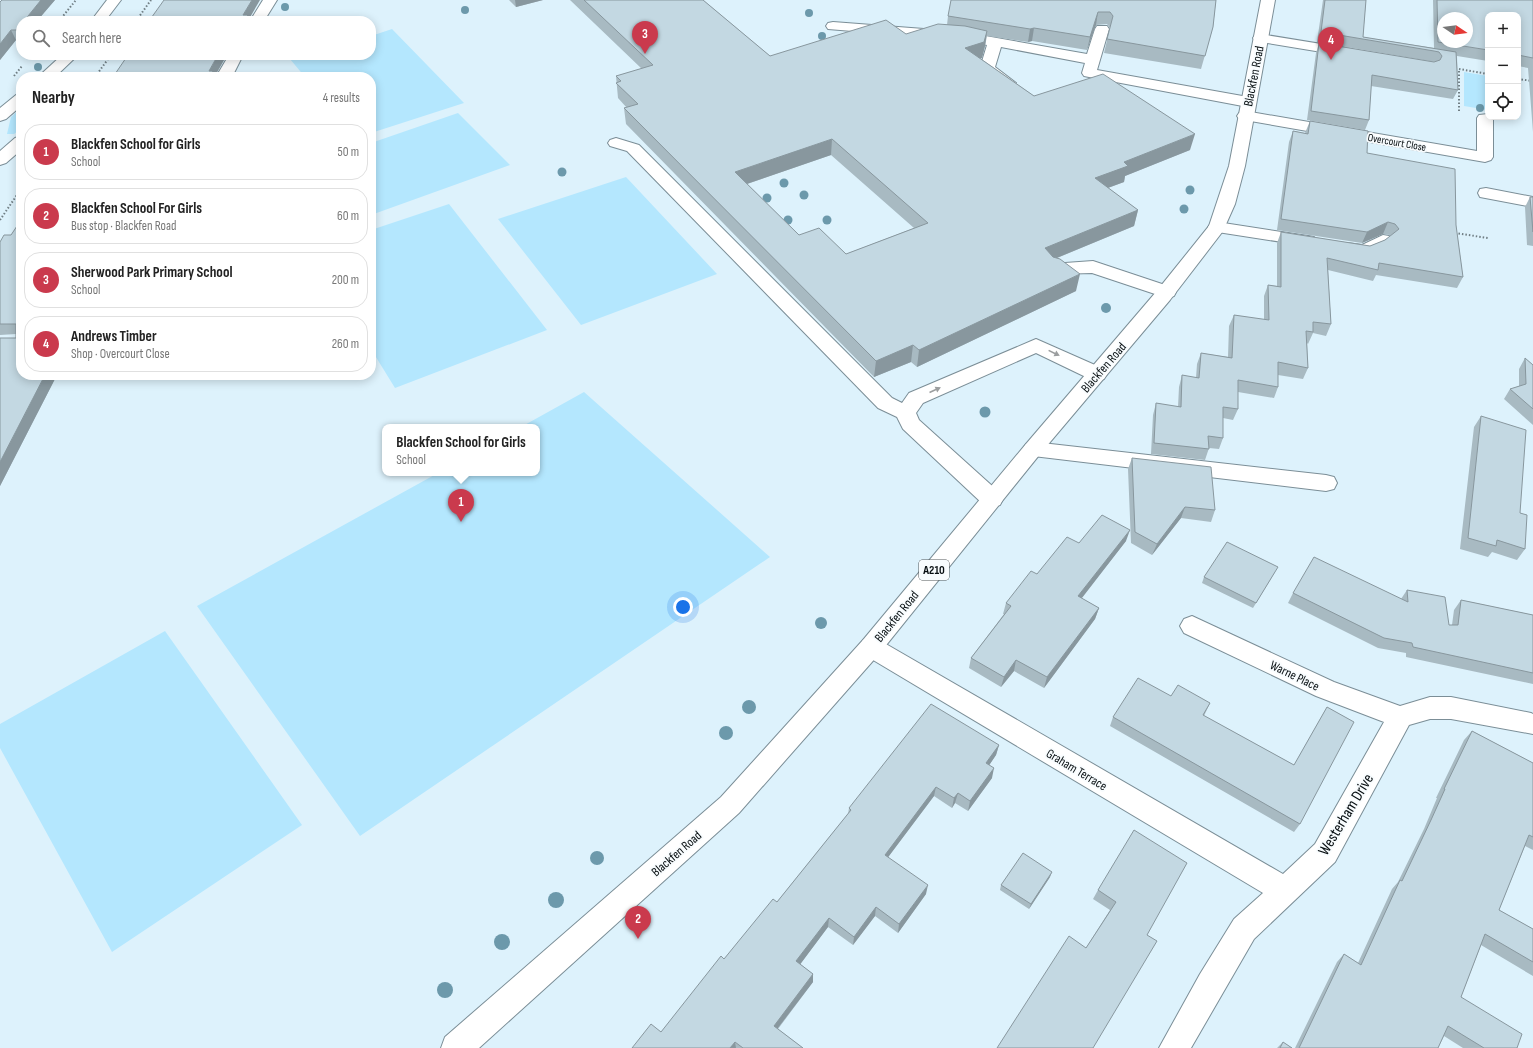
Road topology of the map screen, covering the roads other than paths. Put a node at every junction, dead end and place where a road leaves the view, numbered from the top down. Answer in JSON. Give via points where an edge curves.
{"nodes":[{"id":1,"x":114,"y":0,"type":"edge"},
{"id":2,"x":270,"y":0,"type":"edge"},
{"id":3,"x":1268,"y":0,"type":"edge"},
{"id":4,"x":102,"y":16,"type":"edge"},
{"id":5,"x":260,"y":16,"type":"edge"},
{"id":6,"x":833,"y":26,"type":"dead end"},
{"id":7,"x":1102,"y":29,"type":"edge"},
{"id":8,"x":1260,"y":38,"type":"junction"},
{"id":9,"x":995,"y":42,"type":"junction"},
{"id":10,"x":1361,"y":54,"type":"edge"},
{"id":11,"x":65,"y":60,"type":"edge"},
{"id":12,"x":69,"y":60,"type":"edge"},
{"id":13,"x":233,"y":60,"type":"edge"},
{"id":14,"x":1093,"y":60,"type":"junction"},
{"id":15,"x":52,"y":72,"type":"edge"},
{"id":16,"x":63,"y":72,"type":"edge"},
{"id":17,"x":227,"y":72,"type":"edge"},
{"id":18,"x":1022,"y":93,"type":"edge"},
{"id":19,"x":16,"y":102,"type":"edge"},
{"id":20,"x":1247,"y":109,"type":"junction"},
{"id":21,"x":0,"y":116,"type":"edge"},
{"id":22,"x":1485,"y":120,"type":"edge"},
{"id":23,"x":616,"y":143,"type":"dead end"},
{"id":24,"x":16,"y":146,"type":"edge"},
{"id":25,"x":0,"y":160,"type":"edge"},
{"id":26,"x":1486,"y":180,"type":"junction"},
{"id":27,"x":1533,"y":202,"type":"edge"},
{"id":28,"x":1217,"y":227,"type":"junction"},
{"id":29,"x":1383,"y":240,"type":"edge"},
{"id":30,"x":1056,"y":268,"type":"edge"},
{"id":31,"x":1167,"y":292,"type":"junction"},
{"id":32,"x":1098,"y":374,"type":"junction"},
{"id":33,"x":906,"y":413,"type":"junction"},
{"id":34,"x":1033,"y":449,"type":"junction"},
{"id":35,"x":1326,"y":483,"type":"dead end"},
{"id":36,"x":992,"y":500,"type":"junction"},
{"id":37,"x":1192,"y":626,"type":"dead end"},
{"id":38,"x":871,"y":647,"type":"junction"},
{"id":39,"x":1400,"y":718,"type":"junction"},
{"id":40,"x":1530,"y":724,"type":"dead end"},
{"id":41,"x":1284,"y":890,"type":"junction"},
{"id":42,"x":456,"y":1048,"type":"edge"},
{"id":43,"x":1174,"y":1048,"type":"edge"}],
"edges":[{"from":1,"to":4,"type":"main road"},
{"from":2,"to":5,"type":"main road"},
{"from":3,"to":8,"type":"main road","name":"Blackfen Road","number":"A210"},
{"from":6,"to":9,"type":"main road","via":[[939,34]]},
{"from":7,"to":14,"type":"main road"},
{"from":8,"to":10,"type":"main road"},
{"from":8,"to":20,"type":"main road","name":"Blackfen Road","number":"A210"},
{"from":9,"to":14,"type":"main road"},
{"from":9,"to":18,"type":"main road","via":[[987,68]]},
{"from":11,"to":15,"type":"main road"},
{"from":12,"to":16,"type":"main road"},
{"from":13,"to":17,"type":"main road"},
{"from":14,"to":20,"type":"main road","name":"Overcourt Close","via":[[1089,73]]},
{"from":19,"to":21,"type":"main road"},
{"from":20,"to":26,"type":"main road","name":"Overcourt Close","via":[[1458,153]]},
{"from":20,"to":28,"type":"main road","name":"Blackfen Road","number":"A210","via":[[1237,166]]},
{"from":22,"to":26,"type":"main road"},
{"from":23,"to":33,"type":"main road","via":[[633,148],[885,403]]},
{"from":24,"to":25,"type":"main road"},
{"from":26,"to":27,"type":"main road","name":"Overcourt Close"},
{"from":28,"to":29,"type":"main road","via":[[1365,251]]},
{"from":28,"to":31,"type":"main road","name":"Blackfen Road","number":"A210"},
{"from":30,"to":31,"type":"main road","via":[[1093,267]]},
{"from":31,"to":32,"type":"main road","name":"Blackfen Road","number":"A210"},
{"from":33,"to":32,"type":"main road","one_way":true,"via":[[916,398],[1036,345]]},
{"from":32,"to":34,"type":"main road","name":"Blackfen Road","number":"A210"},
{"from":33,"to":36,"type":"main road","via":[[910,424]]},
{"from":34,"to":35,"type":"main road"},
{"from":34,"to":36,"type":"main road","name":"Blackfen Road","number":"A210"},
{"from":36,"to":38,"type":"main road","name":"Blackfen Road","number":"A210"},
{"from":37,"to":39,"type":"main road","name":"Warne Place","via":[[1325,689]]},
{"from":38,"to":41,"type":"main road","name":"Graham Terrace"},
{"from":38,"to":42,"type":"main road","name":"Blackfen Road","number":"A210","via":[[730,805]]},
{"from":39,"to":40,"type":"main road","via":[[1430,708],[1451,708]]},
{"from":39,"to":41,"type":"main road","name":"Westerham Drive","via":[[1325,853]]},
{"from":41,"to":43,"type":"main road","name":"Westerham Drive","via":[[1244,929]]}]}
